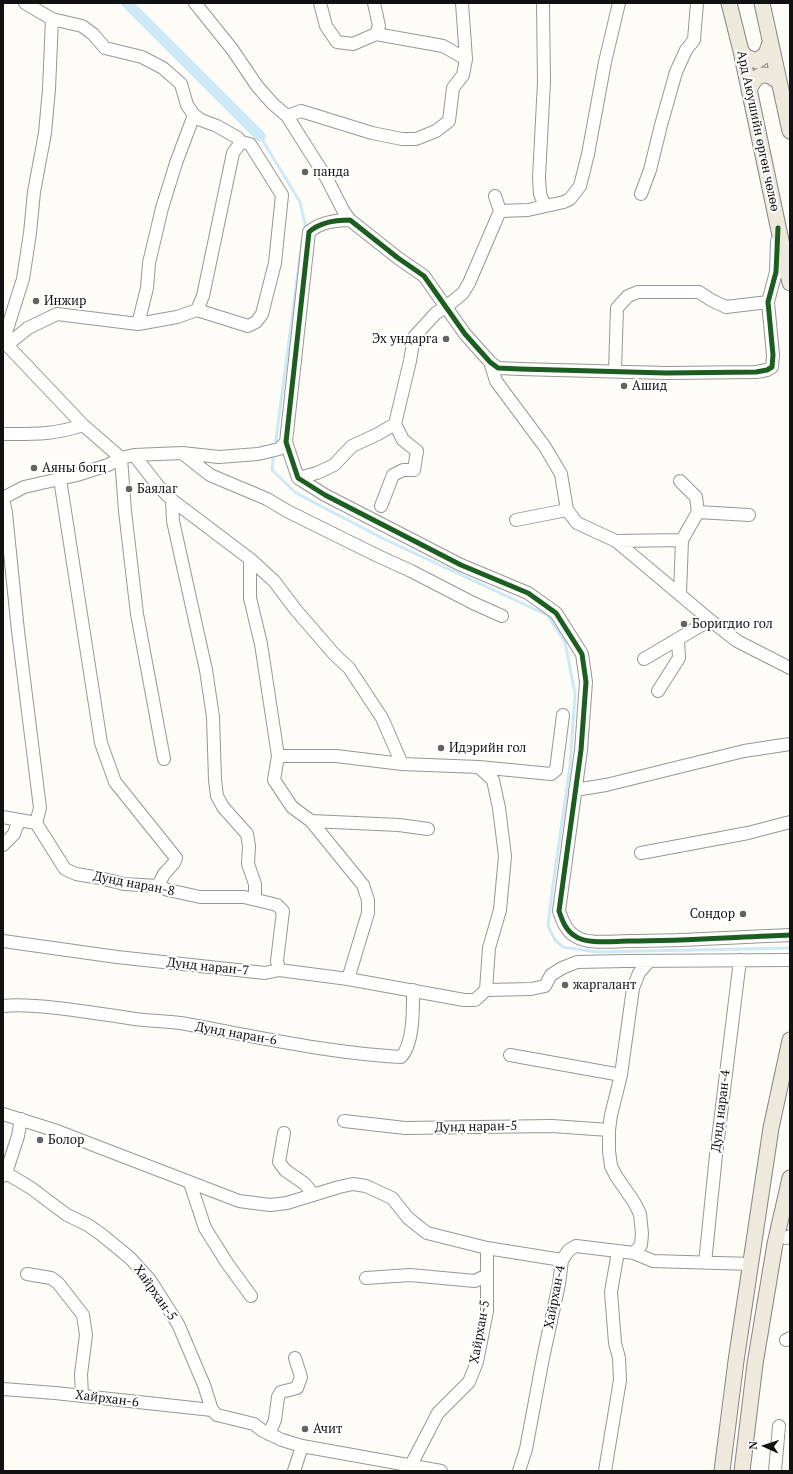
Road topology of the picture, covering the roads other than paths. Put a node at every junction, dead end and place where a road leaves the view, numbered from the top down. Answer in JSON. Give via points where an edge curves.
{"nodes":[{"id":1,"x":25,"y":3,"type":"edge"},
{"id":2,"x":195,"y":3,"type":"edge"},
{"id":3,"x":320,"y":3,"type":"edge"},
{"id":4,"x":374,"y":3,"type":"edge"},
{"id":5,"x":462,"y":3,"type":"edge"},
{"id":6,"x":543,"y":3,"type":"edge"},
{"id":7,"x":620,"y":3,"type":"edge"},
{"id":8,"x":698,"y":3,"type":"edge"},
{"id":9,"x":729,"y":3,"type":"edge"},
{"id":10,"x":762,"y":3,"type":"edge"},
{"id":11,"x":52,"y":19,"type":"junction"},
{"id":12,"x":376,"y":34,"type":"junction"},
{"id":13,"x":770,"y":43,"type":"junction"},
{"id":14,"x":741,"y":51,"type":"junction"},
{"id":15,"x":466,"y":59,"type":"junction"},
{"id":16,"x":779,"y":82,"type":"junction"},
{"id":17,"x":749,"y":90,"type":"junction"},
{"id":18,"x":194,"y":115,"type":"junction"},
{"id":19,"x":287,"y":116,"type":"junction"},
{"id":20,"x":790,"y":131,"type":"edge"},
{"id":21,"x":241,"y":142,"type":"junction"},
{"id":22,"x":641,"y":194,"type":"dead end"},
{"id":23,"x":495,"y":196,"type":"dead end"},
{"id":24,"x":545,"y":206,"type":"junction"},
{"id":25,"x":500,"y":210,"type":"junction"},
{"id":26,"x":350,"y":220,"type":"junction"},
{"id":27,"x":778,"y":228,"type":"junction"},
{"id":28,"x":790,"y":283,"type":"edge"},
{"id":29,"x":768,"y":302,"type":"junction"},
{"id":30,"x":446,"y":307,"type":"junction"},
{"id":31,"x":196,"y":310,"type":"junction"},
{"id":32,"x":138,"y":324,"type":"junction"},
{"id":33,"x":4,"y":344,"type":"edge"},
{"id":34,"x":490,"y":362,"type":"junction"},
{"id":35,"x":615,"y":371,"type":"junction"},
{"id":36,"x":395,"y":424,"type":"junction"},
{"id":37,"x":83,"y":425,"type":"junction"},
{"id":38,"x":3,"y":434,"type":"edge"},
{"id":39,"x":283,"y":445,"type":"junction"},
{"id":40,"x":182,"y":453,"type":"junction"},
{"id":41,"x":134,"y":455,"type":"junction"},
{"id":42,"x":122,"y":458,"type":"junction"},
{"id":43,"x":298,"y":478,"type":"junction"},
{"id":44,"x":60,"y":479,"type":"junction"},
{"id":45,"x":680,"y":481,"type":"dead end"},
{"id":46,"x":3,"y":498,"type":"edge"},
{"id":47,"x":172,"y":500,"type":"junction"},
{"id":48,"x":381,"y":506,"type":"dead end"},
{"id":49,"x":567,"y":510,"type":"junction"},
{"id":50,"x":698,"y":512,"type":"junction"},
{"id":51,"x":749,"y":515,"type":"dead end"},
{"id":52,"x":516,"y":520,"type":"dead end"},
{"id":53,"x":682,"y":540,"type":"junction"},
{"id":54,"x":616,"y":541,"type":"junction"},
{"id":55,"x":250,"y":559,"type":"junction"},
{"id":56,"x":680,"y":594,"type":"junction"},
{"id":57,"x":502,"y":616,"type":"dead end"},
{"id":58,"x":710,"y":620,"type":"junction"},
{"id":59,"x":678,"y":640,"type":"junction"},
{"id":60,"x":644,"y":659,"type":"dead end"},
{"id":61,"x":790,"y":668,"type":"edge"},
{"id":62,"x":658,"y":691,"type":"dead end"},
{"id":63,"x":563,"y":715,"type":"dead end"},
{"id":64,"x":790,"y":744,"type":"edge"},
{"id":65,"x":278,"y":756,"type":"junction"},
{"id":66,"x":164,"y":759,"type":"dead end"},
{"id":67,"x":402,"y":764,"type":"junction"},
{"id":68,"x":478,"y":767,"type":"junction"},
{"id":69,"x":575,"y":790,"type":"junction"},
{"id":70,"x":3,"y":817,"type":"edge"},
{"id":71,"x":20,"y":821,"type":"junction"},
{"id":72,"x":311,"y":821,"type":"junction"},
{"id":73,"x":790,"y":822,"type":"edge"},
{"id":74,"x":36,"y":823,"type":"junction"},
{"id":75,"x":428,"y":830,"type":"dead end"},
{"id":76,"x":3,"y":845,"type":"edge"},
{"id":77,"x":641,"y":853,"type":"dead end"},
{"id":78,"x":158,"y":886,"type":"junction"},
{"id":79,"x":255,"y":899,"type":"junction"},
{"id":80,"x":790,"y":935,"type":"edge"},
{"id":81,"x":3,"y":941,"type":"edge"},
{"id":82,"x":740,"y":960,"type":"junction"},
{"id":83,"x":790,"y":960,"type":"edge"},
{"id":84,"x":648,"y":961,"type":"junction"},
{"id":85,"x":279,"y":970,"type":"junction"},
{"id":86,"x":348,"y":979,"type":"junction"},
{"id":87,"x":413,"y":990,"type":"junction"},
{"id":88,"x":486,"y":990,"type":"junction"},
{"id":89,"x":3,"y":1006,"type":"edge"},
{"id":90,"x":790,"y":1040,"type":"edge"},
{"id":91,"x":510,"y":1055,"type":"dead end"},
{"id":92,"x":621,"y":1075,"type":"junction"},
{"id":93,"x":3,"y":1114,"type":"edge"},
{"id":94,"x":22,"y":1119,"type":"junction"},
{"id":95,"x":344,"y":1121,"type":"dead end"},
{"id":96,"x":609,"y":1130,"type":"junction"},
{"id":97,"x":284,"y":1133,"type":"dead end"},
{"id":98,"x":790,"y":1168,"type":"edge"},
{"id":99,"x":4,"y":1174,"type":"edge"},
{"id":100,"x":790,"y":1178,"type":"edge"},
{"id":101,"x":190,"y":1183,"type":"junction"},
{"id":102,"x":313,"y":1194,"type":"junction"},
{"id":103,"x":784,"y":1239,"type":"edge"},
{"id":104,"x":487,"y":1248,"type":"junction"},
{"id":105,"x":618,"y":1252,"type":"junction"},
{"id":106,"x":634,"y":1252,"type":"junction"},
{"id":107,"x":562,"y":1260,"type":"junction"},
{"id":108,"x":705,"y":1263,"type":"junction"},
{"id":109,"x":751,"y":1264,"type":"junction"},
{"id":110,"x":27,"y":1274,"type":"dead end"},
{"id":111,"x":487,"y":1275,"type":"junction"},
{"id":112,"x":366,"y":1278,"type":"dead end"},
{"id":113,"x":251,"y":1296,"type":"dead end"},
{"id":114,"x":295,"y":1358,"type":"dead end"},
{"id":115,"x":3,"y":1389,"type":"edge"},
{"id":116,"x":82,"y":1396,"type":"junction"},
{"id":117,"x":212,"y":1410,"type":"junction"},
{"id":118,"x":780,"y":1426,"type":"dead end"},
{"id":119,"x":269,"y":1434,"type":"junction"},
{"id":120,"x":302,"y":1446,"type":"junction"},
{"id":121,"x":411,"y":1465,"type":"junction"},
{"id":122,"x":434,"y":1470,"type":"edge"},
{"id":123,"x":294,"y":1471,"type":"edge"},
{"id":124,"x":519,"y":1471,"type":"edge"},
{"id":125,"x":605,"y":1471,"type":"edge"},
{"id":126,"x":722,"y":1471,"type":"edge"},
{"id":127,"x":742,"y":1471,"type":"edge"},
{"id":128,"x":775,"y":1471,"type":"edge"}],
"edges":[{"from":1,"to":11,"type":"street"},
{"from":2,"to":19,"type":"street","via":[[232,49],[257,86]]},
{"from":3,"to":12,"type":"street","via":[[326,26],[337,42],[354,44]]},
{"from":4,"to":12,"type":"street","via":[[379,26]]},
{"from":5,"to":15,"type":"street"},
{"from":6,"to":24,"type":"street","via":[[544,82],[539,177],[540,194]]},
{"from":7,"to":24,"type":"street","via":[[604,62],[580,186],[570,199]]},
{"from":8,"to":22,"type":"street","via":[[694,40],[686,50],[676,72],[650,170]]},
{"from":9,"to":14,"type":"main road","name":"Ард Аюушийн өргөн чөлөө"},
{"from":10,"to":13,"type":"main road"},
{"from":11,"to":18,"type":"street","via":[[82,26],[105,48],[142,57],[163,68],[181,84],[187,105]]},
{"from":11,"to":33,"type":"street","via":[[45,133],[34,192],[24,280]]},
{"from":12,"to":15,"type":"street","via":[[444,46]]},
{"from":13,"to":14,"type":"main road","via":[[766,54],[757,61],[746,57]]},
{"from":13,"to":16,"type":"main road"},
{"from":14,"to":17,"type":"main road","name":"Ард Аюушийн өргөн чөлөө"},
{"from":15,"to":19,"type":"street","via":[[463,75],[453,88],[449,121],[436,131],[416,139],[390,137],[301,111]]},
{"from":16,"to":17,"type":"main road","via":[[764,75],[757,77]]},
{"from":16,"to":20,"type":"main road"},
{"from":17,"to":27,"type":"main road","name":"Ард Аюушийн өргөн чөлөө"},
{"from":18,"to":21,"type":"street"},
{"from":18,"to":32,"type":"street","via":[[162,208],[148,262],[147,288]]},
{"from":19,"to":26,"type":"street"},
{"from":21,"to":31,"type":"street","via":[[233,153],[203,296]]},
{"from":21,"to":31,"type":"street","via":[[250,144],[282,195],[275,263],[262,314],[256,322],[248,326]]},
{"from":23,"to":25,"type":"street"},
{"from":24,"to":25,"type":"street","via":[[528,210]]},
{"from":25,"to":30,"type":"street","via":[[470,283],[463,293]]},
{"from":26,"to":30,"type":"street","via":[[424,276]]},
{"from":26,"to":39,"type":"street","via":[[336,220],[316,226],[309,232]]},
{"from":27,"to":28,"type":"main road","name":"Ард Аюушийн өргөн чөлөө"},
{"from":27,"to":29,"type":"street","via":[[776,272]]},
{"from":29,"to":35,"type":"street","via":[[773,355],[772,367],[766,370],[681,373]]},
{"from":29,"to":35,"type":"street","via":[[726,307],[699,292],[638,292],[628,296],[617,308]]},
{"from":30,"to":34,"type":"street","via":[[465,334]]},
{"from":30,"to":36,"type":"street","via":[[436,313],[414,337]]},
{"from":31,"to":32,"type":"street","via":[[177,317]]},
{"from":32,"to":33,"type":"street","via":[[58,314],[28,328]]},
{"from":33,"to":37,"type":"street"},
{"from":34,"to":35,"type":"street","via":[[498,368]]},
{"from":34,"to":49,"type":"street","via":[[496,381],[545,447],[561,474]]},
{"from":36,"to":43,"type":"street","via":[[352,446],[334,465]]},
{"from":36,"to":48,"type":"street","via":[[404,440],[417,451],[414,470],[404,470],[393,475]]},
{"from":37,"to":38,"type":"street","via":[[66,431],[41,434]]},
{"from":37,"to":42,"type":"street"},
{"from":39,"to":40,"type":"street","via":[[258,454],[219,457]]},
{"from":39,"to":43,"type":"street"},
{"from":40,"to":41,"type":"street"},
{"from":40,"to":57,"type":"street","via":[[210,475],[267,499]]},
{"from":41,"to":42,"type":"street"},
{"from":41,"to":47,"type":"street"},
{"from":42,"to":44,"type":"street","via":[[108,465]]},
{"from":42,"to":66,"type":"street","via":[[125,511],[137,614]]},
{"from":43,"to":69,"type":"street","via":[[325,495],[454,562],[528,593],[556,613],[582,654],[586,682]]},
{"from":44,"to":46,"type":"street","via":[[24,487]]},
{"from":44,"to":78,"type":"street","via":[[101,743],[115,782],[176,858]]},
{"from":45,"to":50,"type":"street","via":[[696,497]]},
{"from":46,"to":74,"type":"street","via":[[40,808]]},
{"from":47,"to":55,"type":"street"},
{"from":47,"to":79,"type":"street","via":[[173,521],[206,670],[213,717],[217,796],[223,807],[247,834],[248,864],[255,884]]},
{"from":49,"to":52,"type":"street"},
{"from":49,"to":54,"type":"street","via":[[577,523]]},
{"from":50,"to":51,"type":"street"},
{"from":50,"to":53,"type":"street"},
{"from":53,"to":54,"type":"street"},
{"from":53,"to":56,"type":"street"},
{"from":54,"to":56,"type":"street"},
{"from":55,"to":65,"type":"street","via":[[250,598],[261,644]]},
{"from":55,"to":67,"type":"street","via":[[274,580],[296,610],[349,668],[382,718]]},
{"from":56,"to":58,"type":"street"},
{"from":58,"to":59,"type":"street"},
{"from":58,"to":61,"type":"street","via":[[737,641]]},
{"from":59,"to":60,"type":"street"},
{"from":59,"to":62,"type":"street","via":[[679,658]]},
{"from":63,"to":68,"type":"street","via":[[556,770],[551,774]]},
{"from":64,"to":69,"type":"street","via":[[744,751],[606,785]]},
{"from":65,"to":67,"type":"street","via":[[336,756]]},
{"from":65,"to":72,"type":"street","via":[[274,780],[292,807]]},
{"from":67,"to":68,"type":"street"},
{"from":68,"to":88,"type":"street","via":[[493,780],[505,856],[500,910],[489,948]]},
{"from":69,"to":80,"type":"street","via":[[559,911],[562,920],[575,937],[590,941],[614,942]]},
{"from":70,"to":71,"type":"street"},
{"from":71,"to":74,"type":"street"},
{"from":71,"to":76,"type":"street","via":[[14,834]]},
{"from":72,"to":75,"type":"street","via":[[399,825]]},
{"from":72,"to":86,"type":"street","via":[[363,885],[368,900],[368,913]]},
{"from":73,"to":77,"type":"street","via":[[748,833]]},
{"from":74,"to":78,"type":"street","name":"Дунд наран-8","via":[[64,869],[124,884]]},
{"from":78,"to":79,"type":"street","name":"Дунд наран-8","via":[[200,897]]},
{"from":79,"to":85,"type":"street","name":"Дунд наран-8","via":[[277,905],[283,911],[277,961]]},
{"from":81,"to":85,"type":"street","name":"Дунд наран-7","via":[[124,958],[265,973]]},
{"from":82,"to":83,"type":"street"},
{"from":82,"to":84,"type":"street"},
{"from":82,"to":108,"type":"street","name":"Дунд наран-4"},
{"from":84,"to":88,"type":"street","via":[[577,962],[552,975],[545,986],[531,989]]},
{"from":84,"to":92,"type":"street","via":[[633,988]]},
{"from":85,"to":86,"type":"street","name":"Дунд наран-7"},
{"from":86,"to":87,"type":"street","name":"Дунд наран-7"},
{"from":87,"to":88,"type":"street","via":[[475,1000]]},
{"from":87,"to":89,"type":"street","name":"Дунд наран-6","via":[[412,1023],[406,1051],[401,1057],[308,1046],[179,1023],[137,1020],[21,1004]]},
{"from":90,"to":109,"type":"main road","via":[[771,1128]]},
{"from":91,"to":92,"type":"street"},
{"from":92,"to":96,"type":"street"},
{"from":93,"to":94,"type":"street"},
{"from":94,"to":99,"type":"street"},
{"from":94,"to":101,"type":"street"},
{"from":95,"to":96,"type":"street","name":"Дунд наран-5","via":[[405,1128],[552,1126]]},
{"from":96,"to":106,"type":"street","via":[[611,1166],[640,1214],[641,1245]]},
{"from":97,"to":102,"type":"street","via":[[279,1162],[285,1170],[306,1184]]},
{"from":98,"to":103,"type":"main road"},
{"from":99,"to":117,"type":"street","name":"Хайрхан-5","via":[[31,1188],[68,1215],[102,1235],[130,1258],[150,1280],[178,1324]]},
{"from":100,"to":103,"type":"main road"},
{"from":101,"to":102,"type":"street","via":[[239,1201],[270,1205],[287,1203]]},
{"from":101,"to":113,"type":"street","via":[[205,1228]]},
{"from":102,"to":104,"type":"street","via":[[339,1186],[366,1186],[392,1198],[408,1218],[427,1234]]},
{"from":103,"to":127,"type":"main road","via":[[755,1364]]},
{"from":104,"to":107,"type":"street"},
{"from":104,"to":111,"type":"street","name":"Хайрхан-5"},
{"from":105,"to":106,"type":"street"},
{"from":105,"to":107,"type":"street","name":"Хайрхан-4","via":[[576,1246],[569,1250]]},
{"from":105,"to":125,"type":"street","via":[[611,1292],[620,1380]]},
{"from":106,"to":108,"type":"street","via":[[653,1260]]},
{"from":107,"to":124,"type":"street","name":"Хайрхан-4","via":[[526,1449]]},
{"from":108,"to":109,"type":"street"},
{"from":109,"to":126,"type":"main road"},
{"from":110,"to":116,"type":"street","via":[[51,1278],[58,1283],[83,1315],[86,1335],[81,1374]]},
{"from":111,"to":112,"type":"street","name":"Хайрхан-5","via":[[475,1281],[410,1275]]},
{"from":111,"to":121,"type":"street","name":"Хайрхан-5","via":[[486,1311],[477,1362],[469,1382],[438,1413]]},
{"from":114,"to":119,"type":"street","via":[[301,1378],[297,1388],[281,1392],[278,1397],[275,1420]]},
{"from":115,"to":116,"type":"street","name":"Хайрхан-6"},
{"from":116,"to":117,"type":"street","name":"Хайрхан-6"},
{"from":117,"to":119,"type":"street","via":[[217,1415],[254,1424]]},
{"from":118,"to":128,"type":"street"},
{"from":119,"to":120,"type":"street"},
{"from":120,"to":121,"type":"street"},
{"from":120,"to":123,"type":"street"},
{"from":121,"to":122,"type":"street"}]}
